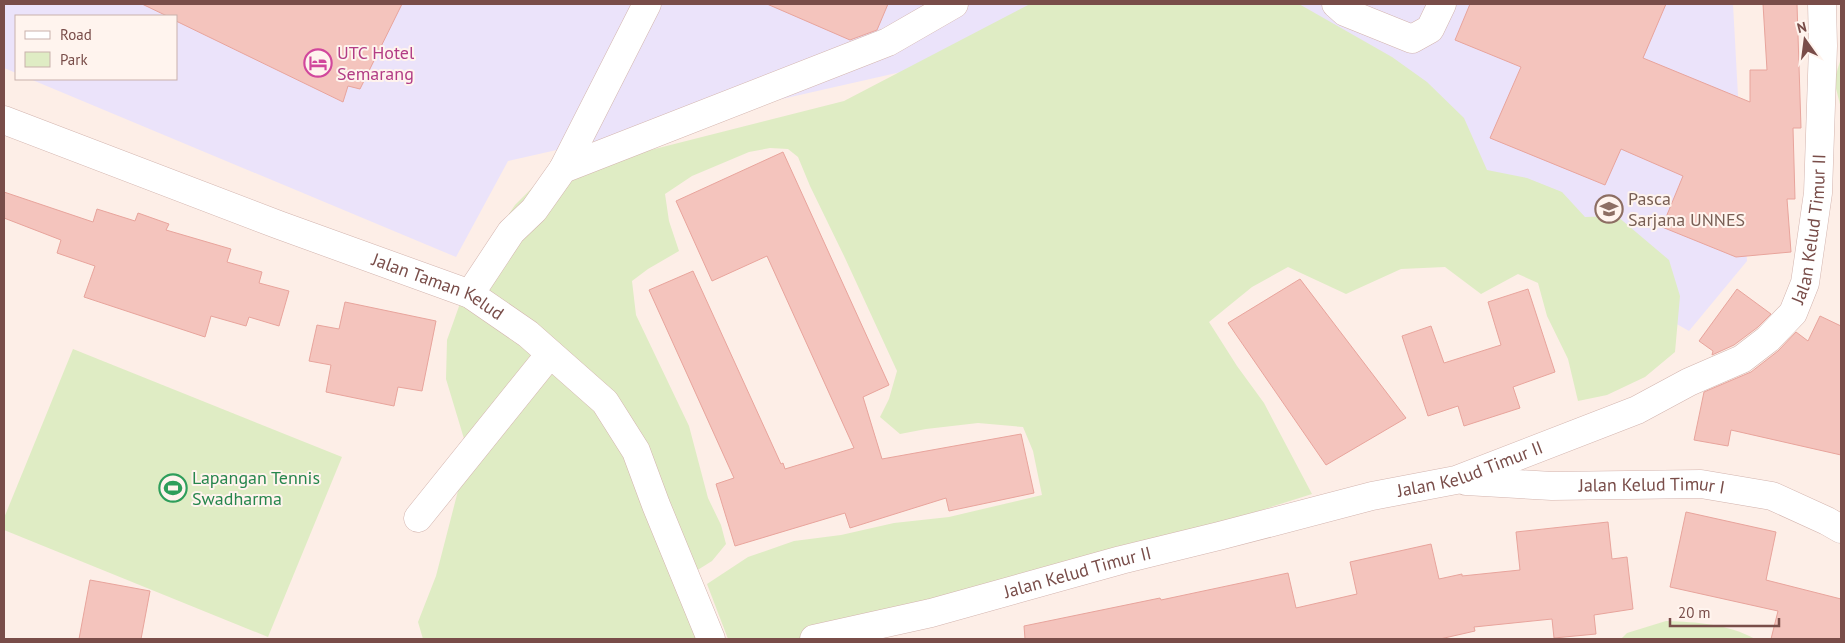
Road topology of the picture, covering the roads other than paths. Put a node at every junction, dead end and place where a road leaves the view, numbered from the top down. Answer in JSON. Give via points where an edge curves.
{"nodes":[{"id":1,"x":647,"y":4,"type":"edge"},
{"id":2,"x":954,"y":4,"type":"edge"},
{"id":3,"x":1336,"y":4,"type":"edge"},
{"id":4,"x":1442,"y":4,"type":"edge"},
{"id":5,"x":1822,"y":4,"type":"edge"},
{"id":6,"x":4,"y":120,"type":"edge"},
{"id":7,"x":563,"y":169,"type":"junction"},
{"id":8,"x":470,"y":294,"type":"junction"},
{"id":9,"x":550,"y":354,"type":"junction"},
{"id":10,"x":1456,"y":480,"type":"junction"},
{"id":11,"x":418,"y":518,"type":"dead end"},
{"id":12,"x":1841,"y":529,"type":"edge"},
{"id":13,"x":711,"y":639,"type":"edge"},
{"id":14,"x":814,"y":639,"type":"edge"}],
"edges":[{"from":1,"to":7,"type":"street"},
{"from":2,"to":7,"type":"street","via":[[888,42]]},
{"from":3,"to":4,"type":"street","via":[[1345,12],[1412,39],[1430,29]]},
{"from":5,"to":10,"type":"street","name":"Jalan Kelud Timur II","via":[[1818,193],[1805,282],[1793,313],[1768,339],[1742,359],[1637,410]]},
{"from":6,"to":8,"type":"street","name":"Jalan Taman Kelud"},
{"from":7,"to":8,"type":"street","via":[[534,210],[511,232]]},
{"from":8,"to":9,"type":"street","name":"Jalan Taman Kelud","via":[[528,334]]},
{"from":9,"to":11,"type":"street"},
{"from":9,"to":13,"type":"street","name":"Jalan Taman Kelud","via":[[605,402],[636,451]]},
{"from":10,"to":12,"type":"street","name":"Jalan Kelud Timur I","via":[[1552,486],[1701,484],[1772,496]]},
{"from":10,"to":14,"type":"street","name":"Jalan Kelud Timur II","via":[[1372,496],[931,612]]}]}
